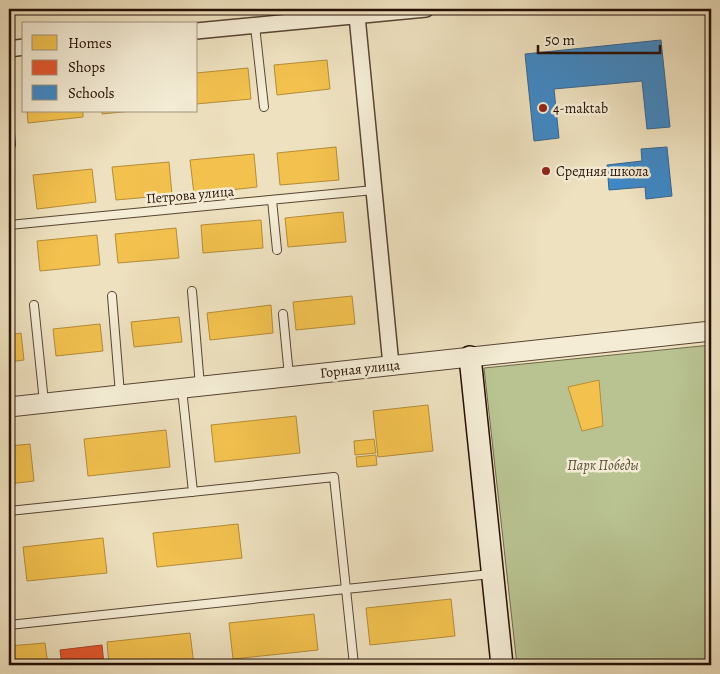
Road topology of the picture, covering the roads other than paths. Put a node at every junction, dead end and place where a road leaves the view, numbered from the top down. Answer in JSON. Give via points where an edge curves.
{"nodes":[{"id":1,"x":416,"y":9,"type":"edge"},
{"id":2,"x":356,"y":16,"type":"junction"},
{"id":3,"x":255,"y":26,"type":"junction"},
{"id":4,"x":198,"y":31,"type":"edge"},
{"id":5,"x":22,"y":48,"type":"edge"},
{"id":6,"x":9,"y":49,"type":"edge"},
{"id":7,"x":264,"y":107,"type":"dead end"},
{"id":8,"x":9,"y":122,"type":"edge"},
{"id":9,"x":11,"y":145,"type":"dead end"},
{"id":10,"x":374,"y":190,"type":"junction"},
{"id":11,"x":272,"y":200,"type":"junction"},
{"id":12,"x":9,"y":225,"type":"edge"},
{"id":13,"x":277,"y":250,"type":"dead end"},
{"id":14,"x":192,"y":291,"type":"dead end"},
{"id":15,"x":112,"y":296,"type":"dead end"},
{"id":16,"x":34,"y":305,"type":"dead end"},
{"id":17,"x":283,"y":314,"type":"dead end"},
{"id":18,"x":711,"y":331,"type":"edge"},
{"id":19,"x":470,"y":357,"type":"junction"},
{"id":20,"x":391,"y":365,"type":"junction"},
{"id":21,"x":289,"y":376,"type":"junction"},
{"id":22,"x":191,"y":387,"type":"junction"},
{"id":23,"x":120,"y":395,"type":"junction"},
{"id":24,"x":44,"y":403,"type":"junction"},
{"id":25,"x":9,"y":407,"type":"edge"},
{"id":26,"x":193,"y":492,"type":"junction"},
{"id":27,"x":9,"y":511,"type":"edge"},
{"id":28,"x":493,"y":574,"type":"junction"},
{"id":29,"x":346,"y":589,"type":"junction"},
{"id":30,"x":9,"y":625,"type":"edge"},
{"id":31,"x":354,"y":665,"type":"edge"},
{"id":32,"x":502,"y":665,"type":"edge"}],
"edges":[{"from":1,"to":2,"type":"street"},
{"from":2,"to":3,"type":"street"},
{"from":2,"to":10,"type":"street"},
{"from":3,"to":4,"type":"street"},
{"from":3,"to":7,"type":"lane"},
{"from":5,"to":6,"type":"street"},
{"from":8,"to":9,"type":"lane"},
{"from":10,"to":11,"type":"lane","name":"Петрова улица"},
{"from":10,"to":20,"type":"street"},
{"from":11,"to":12,"type":"lane","name":"Петрова улица"},
{"from":11,"to":13,"type":"lane"},
{"from":14,"to":22,"type":"lane"},
{"from":15,"to":23,"type":"lane"},
{"from":16,"to":24,"type":"lane"},
{"from":17,"to":21,"type":"lane"},
{"from":18,"to":19,"type":"street","name":"Горная улица"},
{"from":19,"to":20,"type":"street","name":"Горная улица"},
{"from":19,"to":28,"type":"main road"},
{"from":20,"to":21,"type":"street","name":"Горная улица"},
{"from":21,"to":22,"type":"street","name":"Горная улица"},
{"from":22,"to":23,"type":"street","name":"Горная улица"},
{"from":22,"to":26,"type":"lane"},
{"from":23,"to":24,"type":"street","name":"Горная улица"},
{"from":24,"to":25,"type":"street","name":"Горная улица"},
{"from":26,"to":27,"type":"lane"},
{"from":26,"to":29,"type":"lane","via":[[334,477]]},
{"from":28,"to":29,"type":"lane"},
{"from":28,"to":32,"type":"main road"},
{"from":29,"to":30,"type":"lane"},
{"from":29,"to":31,"type":"lane"}]}
